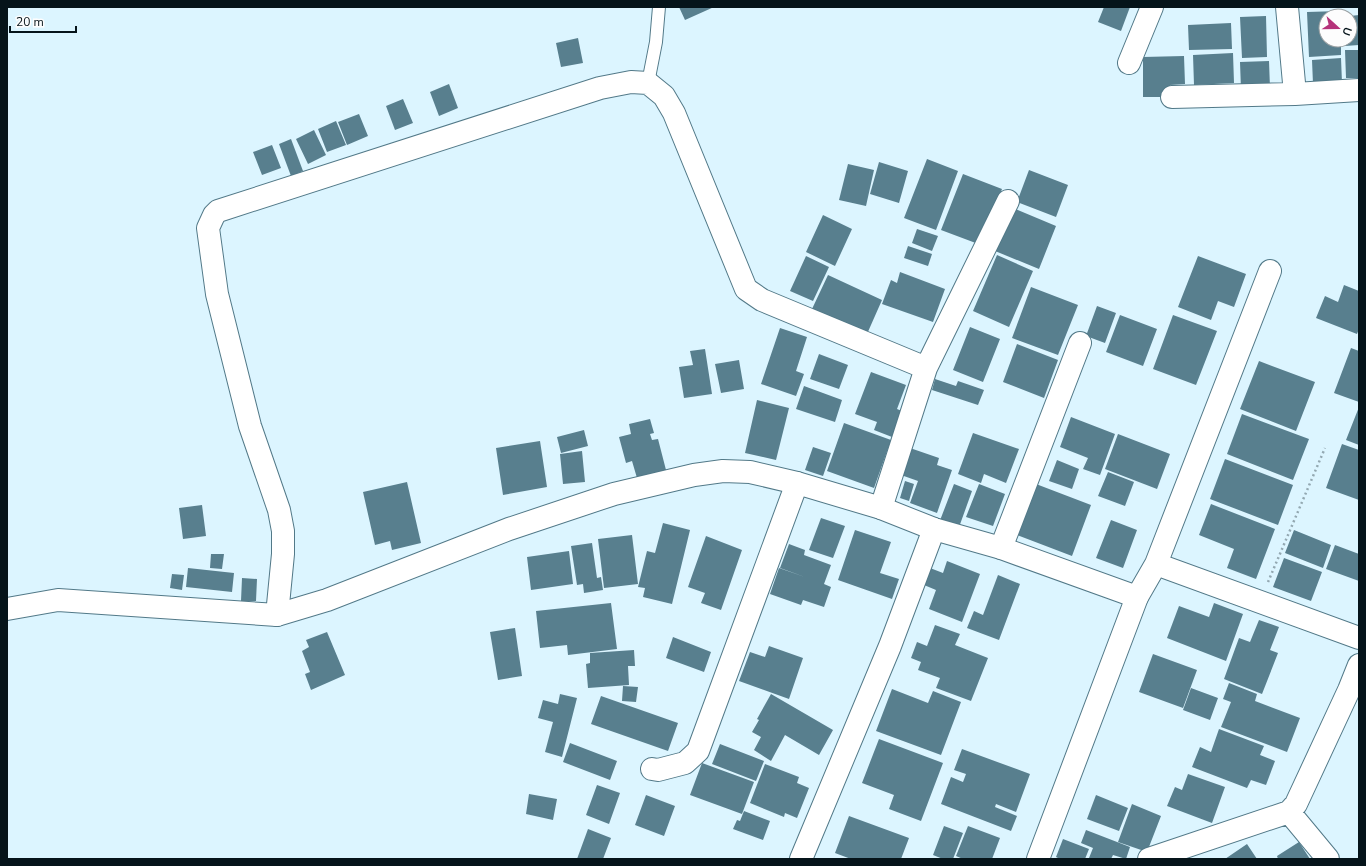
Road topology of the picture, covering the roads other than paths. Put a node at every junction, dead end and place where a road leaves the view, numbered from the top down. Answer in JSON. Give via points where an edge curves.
{"nodes":[{"id":1,"x":659,"y":7,"type":"edge"},
{"id":2,"x":1152,"y":7,"type":"edge"},
{"id":3,"x":1287,"y":7,"type":"edge"},
{"id":4,"x":1129,"y":63,"type":"dead end"},
{"id":5,"x":648,"y":83,"type":"junction"},
{"id":6,"x":1359,"y":90,"type":"edge"},
{"id":7,"x":1295,"y":94,"type":"junction"},
{"id":8,"x":1172,"y":97,"type":"dead end"},
{"id":9,"x":1008,"y":201,"type":"dead end"},
{"id":10,"x":1270,"y":270,"type":"dead end"},
{"id":11,"x":1080,"y":343,"type":"dead end"},
{"id":12,"x":926,"y":368,"type":"junction"},
{"id":13,"x":797,"y":483,"type":"junction"},
{"id":14,"x":881,"y":508,"type":"junction"},
{"id":15,"x":934,"y":529,"type":"junction"},
{"id":16,"x":1001,"y":548,"type":"junction"},
{"id":17,"x":1156,"y":564,"type":"junction"},
{"id":18,"x":1137,"y":598,"type":"junction"},
{"id":19,"x":7,"y":609,"type":"edge"},
{"id":20,"x":277,"y":615,"type":"junction"},
{"id":21,"x":1359,"y":638,"type":"edge"},
{"id":22,"x":1359,"y":665,"type":"edge"},
{"id":23,"x":1354,"y":691,"type":"edge"},
{"id":24,"x":652,"y":769,"type":"dead end"},
{"id":25,"x":1289,"y":812,"type":"junction"},
{"id":26,"x":801,"y":859,"type":"edge"},
{"id":27,"x":1038,"y":859,"type":"edge"},
{"id":28,"x":1149,"y":859,"type":"edge"},
{"id":29,"x":1328,"y":859,"type":"edge"}],
"edges":[{"from":1,"to":5,"type":"lane","via":[[656,42]]},
{"from":2,"to":4,"type":"street"},
{"from":3,"to":7,"type":"street"},
{"from":5,"to":12,"type":"street","via":[[664,96],[674,113],[746,289],[768,303]]},
{"from":5,"to":20,"type":"street","via":[[631,82],[600,88],[218,211],[214,215],[208,228],[217,294],[250,426],[283,531]]},
{"from":6,"to":7,"type":"street"},
{"from":7,"to":8,"type":"street"},
{"from":9,"to":12,"type":"street"},
{"from":10,"to":17,"type":"street"},
{"from":11,"to":16,"type":"street"},
{"from":12,"to":14,"type":"street"},
{"from":13,"to":14,"type":"street"},
{"from":13,"to":20,"type":"street","via":[[750,472],[723,471],[694,475],[614,494],[509,529],[327,600]]},
{"from":13,"to":24,"type":"street","via":[[698,751],[686,763],[658,770]]},
{"from":14,"to":15,"type":"street"},
{"from":15,"to":16,"type":"street"},
{"from":15,"to":26,"type":"street","via":[[890,646]]},
{"from":16,"to":18,"type":"street"},
{"from":17,"to":18,"type":"street"},
{"from":17,"to":21,"type":"street"},
{"from":18,"to":27,"type":"street"},
{"from":19,"to":20,"type":"street","via":[[58,600]]},
{"from":22,"to":23,"type":"street"},
{"from":23,"to":25,"type":"street","via":[[1296,804]]},
{"from":25,"to":28,"type":"street"},
{"from":25,"to":29,"type":"street"}]}
